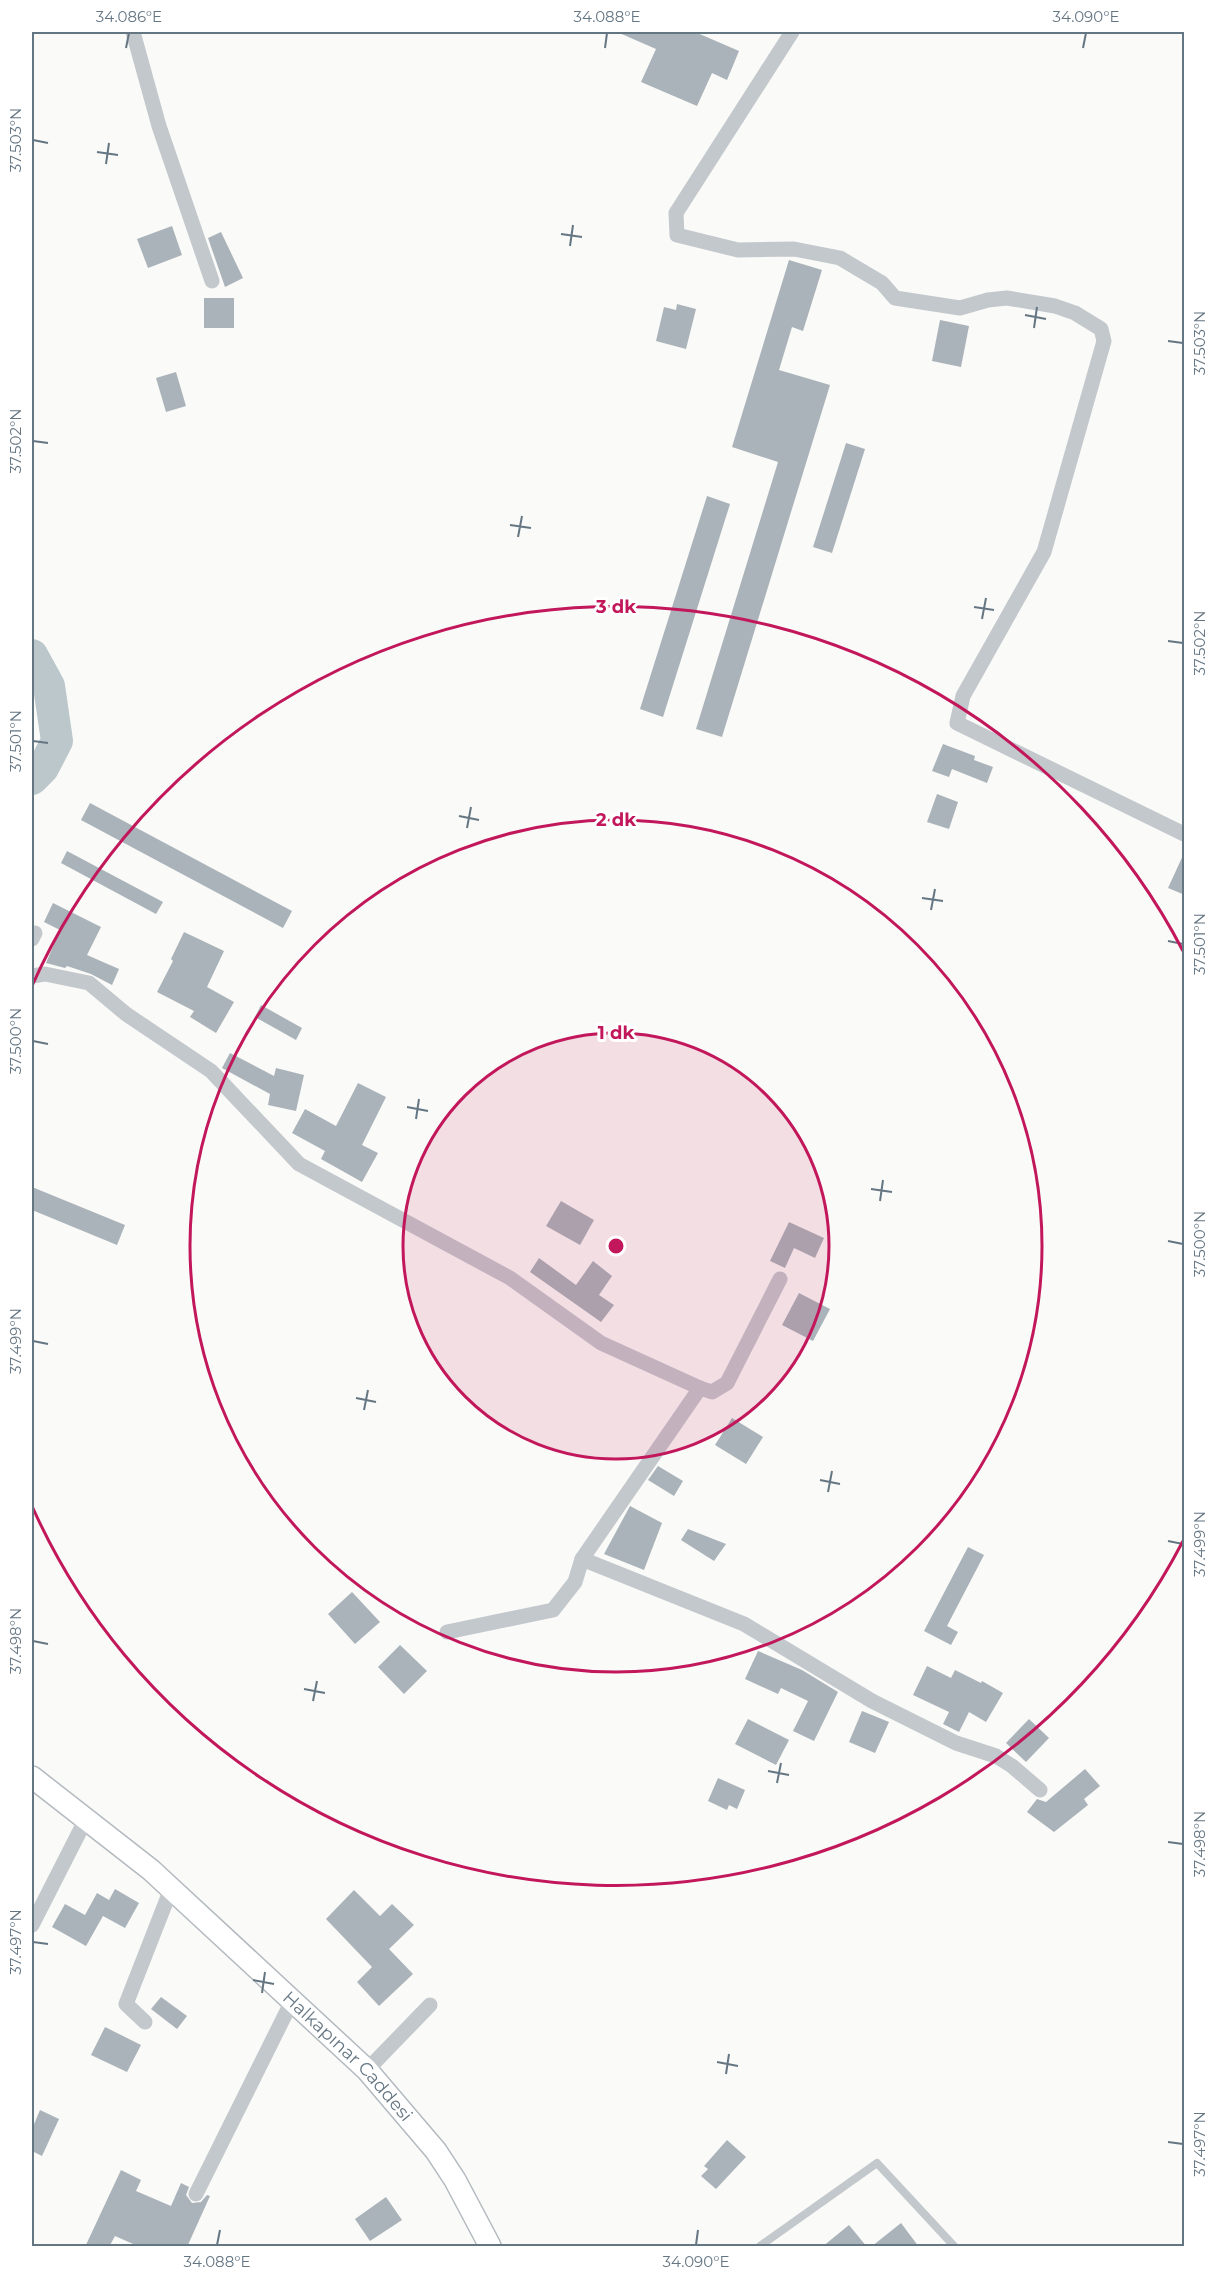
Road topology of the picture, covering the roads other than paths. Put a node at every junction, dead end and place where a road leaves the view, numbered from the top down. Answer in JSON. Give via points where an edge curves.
{"nodes":[{"id":1,"x":133,"y":32,"type":"edge"},
{"id":2,"x":792,"y":32,"type":"edge"},
{"id":3,"x":212,"y":281,"type":"dead end"},
{"id":4,"x":1185,"y":834,"type":"edge"},
{"id":5,"x":32,"y":976,"type":"edge"},
{"id":6,"x":780,"y":1279,"type":"dead end"},
{"id":7,"x":700,"y":1388,"type":"junction"},
{"id":8,"x":582,"y":1559,"type":"junction"},
{"id":9,"x":447,"y":1632,"type":"dead end"},
{"id":10,"x":32,"y":1777,"type":"edge"},
{"id":11,"x":1040,"y":1790,"type":"dead end"},
{"id":12,"x":86,"y":1819,"type":"junction"},
{"id":13,"x":171,"y":1889,"type":"junction"},
{"id":14,"x":32,"y":1925,"type":"edge"},
{"id":15,"x":292,"y":2001,"type":"junction"},
{"id":16,"x":430,"y":2005,"type":"dead end"},
{"id":17,"x":144,"y":2022,"type":"dead end"},
{"id":18,"x":367,"y":2070,"type":"junction"},
{"id":19,"x":196,"y":2194,"type":"dead end"},
{"id":20,"x":490,"y":2247,"type":"edge"},
{"id":21,"x":760,"y":2247,"type":"edge"},
{"id":22,"x":954,"y":2247,"type":"edge"}],
"edges":[{"from":1,"to":3,"type":"street","via":[[159,126]]},
{"from":2,"to":4,"type":"street","via":[[676,213],[677,235],[738,250],[794,249],[840,258],[882,283],[895,298],[960,308],[1006,298],[1055,306],[1101,329],[1104,341],[1044,552],[963,696],[957,723]]},
{"from":5,"to":7,"type":"street","via":[[45,974],[89,983],[126,1014],[211,1071],[299,1164],[510,1278],[601,1343]]},
{"from":6,"to":7,"type":"street","via":[[727,1383],[712,1392]]},
{"from":7,"to":8,"type":"street"},
{"from":8,"to":9,"type":"street","via":[[575,1582],[553,1610]]},
{"from":8,"to":11,"type":"street","via":[[744,1624],[872,1701],[956,1743],[996,1756]]},
{"from":10,"to":12,"type":"main road","name":"Halkapınar Caddesi"},
{"from":12,"to":13,"type":"main road","name":"Halkapınar Caddesi"},
{"from":12,"to":14,"type":"street"},
{"from":13,"to":15,"type":"main road","name":"Halkapınar Caddesi"},
{"from":13,"to":17,"type":"street","via":[[126,2004]]},
{"from":15,"to":18,"type":"main road","name":"Halkapınar Caddesi"},
{"from":15,"to":19,"type":"street"},
{"from":16,"to":18,"type":"street"},
{"from":18,"to":20,"type":"main road","name":"Halkapınar Caddesi","via":[[436,2151]]},
{"from":21,"to":22,"type":"lane","via":[[878,2163]]}]}
